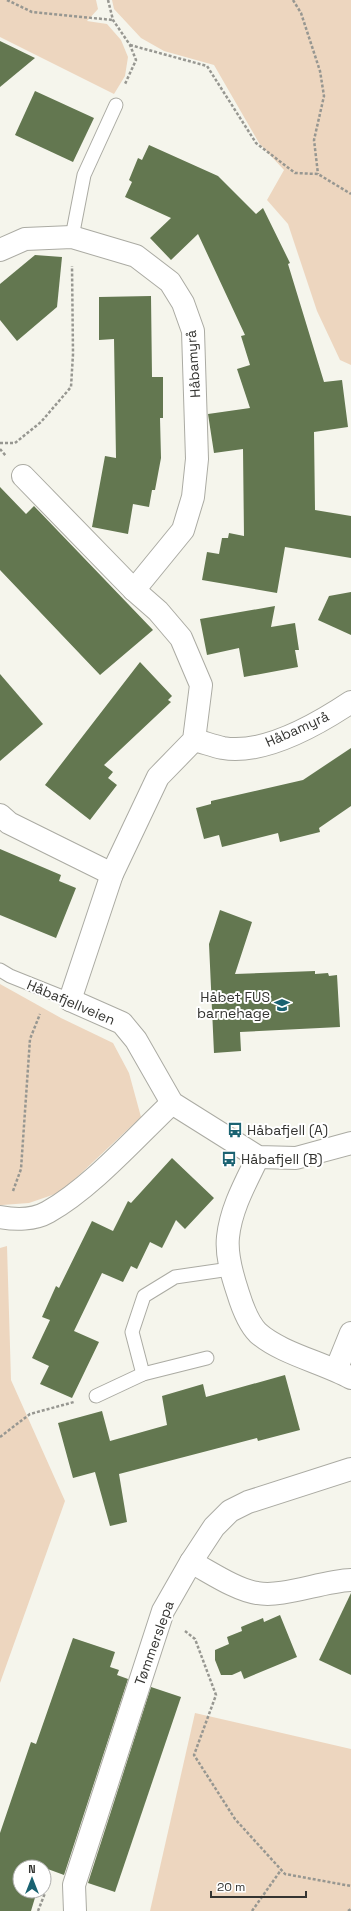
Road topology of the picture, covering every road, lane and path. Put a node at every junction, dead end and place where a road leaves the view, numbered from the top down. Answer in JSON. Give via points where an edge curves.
{"nodes":[{"id":1,"x":7,"y":0,"type":"edge"},
{"id":2,"x":108,"y":0,"type":"edge"},
{"id":3,"x":293,"y":0,"type":"edge"},
{"id":4,"x":113,"y":20,"type":"junction"},
{"id":5,"x":130,"y":45,"type":"junction"},
{"id":6,"x":116,"y":105,"type":"joint"},
{"id":7,"x":318,"y":174,"type":"junction"},
{"id":8,"x":351,"y":194,"type":"edge"},
{"id":9,"x":72,"y":237,"type":"junction"},
{"id":10,"x":0,"y":250,"type":"edge"},
{"id":11,"x":0,"y":443,"type":"edge"},
{"id":12,"x":23,"y":476,"type":"dead end"},
{"id":13,"x":134,"y":590,"type":"junction"},
{"id":14,"x":351,"y":702,"type":"edge"},
{"id":15,"x":194,"y":740,"type":"junction"},
{"id":16,"x":0,"y":815,"type":"edge"},
{"id":17,"x":112,"y":874,"type":"junction"},
{"id":18,"x":0,"y":970,"type":"edge"},
{"id":19,"x":70,"y":1000,"type":"junction"},
{"id":20,"x":41,"y":1011,"type":"dead end"},
{"id":21,"x":172,"y":1103,"type":"junction"},
{"id":22,"x":351,"y":1143,"type":"edge"},
{"id":23,"x":258,"y":1157,"type":"junction"},
{"id":24,"x":1,"y":1217,"type":"edge"},
{"id":25,"x":230,"y":1269,"type":"junction"},
{"id":26,"x":351,"y":1333,"type":"edge"},
{"id":27,"x":207,"y":1358,"type":"dead end"},
{"id":28,"x":143,"y":1374,"type":"junction"},
{"id":29,"x":344,"y":1374,"type":"edge"},
{"id":30,"x":96,"y":1396,"type":"joint"},
{"id":31,"x":0,"y":1437,"type":"edge"},
{"id":32,"x":351,"y":1469,"type":"edge"},
{"id":33,"x":191,"y":1562,"type":"junction"},
{"id":34,"x":351,"y":1580,"type":"edge"},
{"id":35,"x":163,"y":1611,"type":"junction"},
{"id":36,"x":281,"y":1870,"type":"junction"},
{"id":37,"x":351,"y":1886,"type":"edge"},
{"id":38,"x":351,"y":1909,"type":"edge"},
{"id":39,"x":75,"y":1911,"type":"edge"},
{"id":40,"x":252,"y":1911,"type":"edge"},
{"id":41,"x":348,"y":1911,"type":"edge"}],
"edges":[{"from":1,"to":4,"type":"path","via":[[32,12]]},
{"from":2,"to":4,"type":"path"},
{"from":3,"to":7,"type":"path","via":[[301,13],[320,71],[324,96],[314,140]]},
{"from":4,"to":5,"type":"path"},
{"from":5,"to":6,"type":"path","via":[[136,60]]},
{"from":5,"to":7,"type":"path","via":[[207,66],[256,143],[295,173]]},
{"from":6,"to":9,"type":"lane","via":[[84,175]]},
{"from":7,"to":8,"type":"path"},
{"from":9,"to":10,"type":"street","name":"Håbamyrå","via":[[25,240]]},
{"from":9,"to":11,"type":"path","via":[[71,387],[41,422],[15,443]]},
{"from":9,"to":13,"type":"street","name":"Håbamyrå","via":[[136,256],[170,282],[183,303],[193,330],[197,459],[193,497],[183,530]]},
{"from":12,"to":13,"type":"street"},
{"from":13,"to":15,"type":"street","via":[[158,611],[181,638],[201,685]]},
{"from":14,"to":15,"type":"street","name":"Håbamyrå","via":[[294,733],[255,748],[224,748]]},
{"from":15,"to":17,"type":"street","via":[[158,777]]},
{"from":16,"to":17,"type":"street","via":[[9,823]]},
{"from":17,"to":19,"type":"street"},
{"from":18,"to":19,"type":"lane","name":"Håbafjellveien"},
{"from":19,"to":21,"type":"street","name":"Håbafjellveien","via":[[122,1024],[136,1040]]},
{"from":20,"to":24,"type":"path","via":[[30,1039],[21,1169]]},
{"from":21,"to":23,"type":"street","name":"Håbafjellveien"},
{"from":21,"to":24,"type":"street","via":[[84,1187],[47,1212],[28,1219]]},
{"from":22,"to":23,"type":"street","via":[[296,1158]]},
{"from":23,"to":25,"type":"street","via":[[236,1203],[228,1237]]},
{"from":25,"to":28,"type":"lane","via":[[175,1276],[144,1296],[132,1332]]},
{"from":25,"to":29,"type":"street","via":[[242,1308],[258,1333],[287,1350]]},
{"from":26,"to":29,"type":"street"},
{"from":27,"to":28,"type":"lane"},
{"from":28,"to":30,"type":"lane"},
{"from":30,"to":31,"type":"path","via":[[30,1414]]},
{"from":32,"to":33,"type":"street","name":"Tømmerslepa","via":[[248,1502],[230,1511],[214,1527]]},
{"from":33,"to":34,"type":"street","via":[[258,1594],[336,1580]]},
{"from":33,"to":35,"type":"street","name":"Tømmerslepa"},
{"from":35,"to":36,"type":"path","via":[[195,1639],[216,1695],[194,1754],[235,1819]]},
{"from":35,"to":39,"type":"street","name":"Tømmerslepa","via":[[74,1885]]},
{"from":36,"to":37,"type":"path","via":[[285,1874]]},
{"from":36,"to":40,"type":"path"},
{"from":38,"to":41,"type":"path"}]}
